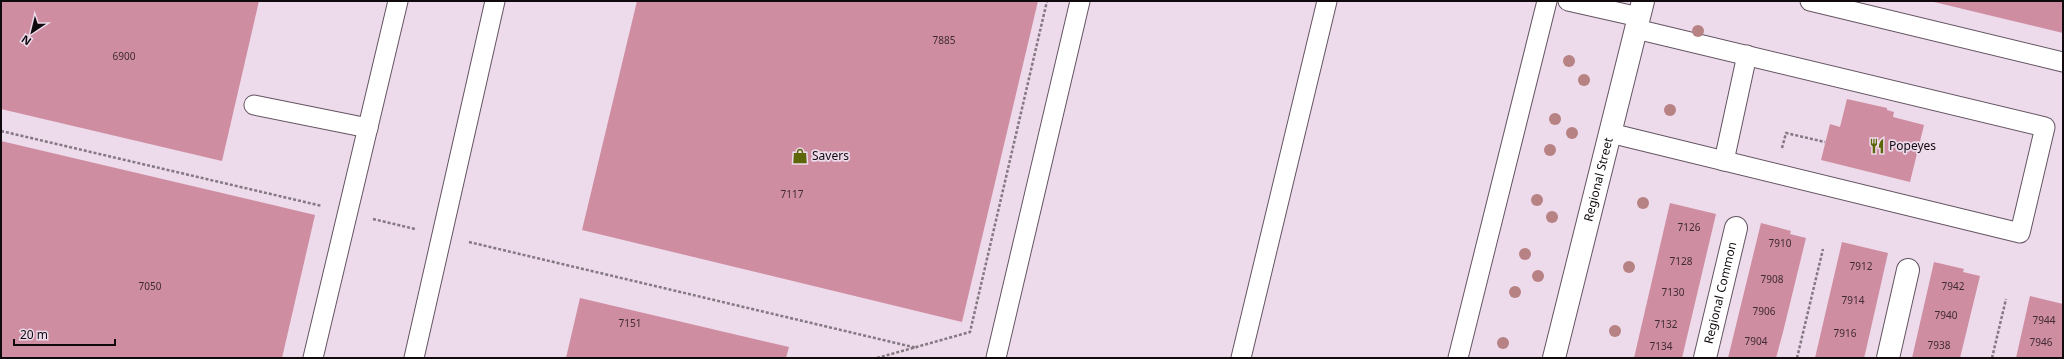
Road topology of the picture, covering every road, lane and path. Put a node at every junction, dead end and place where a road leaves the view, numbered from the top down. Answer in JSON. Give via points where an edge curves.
{"nodes":[{"id":1,"x":398,"y":1,"type":"edge"},
{"id":2,"x":495,"y":1,"type":"edge"},
{"id":3,"x":1047,"y":1,"type":"edge"},
{"id":4,"x":1080,"y":1,"type":"edge"},
{"id":5,"x":1327,"y":1,"type":"edge"},
{"id":6,"x":1547,"y":1,"type":"edge"},
{"id":7,"x":1568,"y":1,"type":"edge"},
{"id":8,"x":1818,"y":2,"type":"edge"},
{"id":9,"x":1639,"y":16,"type":"edge"},
{"id":10,"x":1747,"y":55,"type":"junction"},
{"id":11,"x":2063,"y":62,"type":"edge"},
{"id":12,"x":254,"y":105,"type":"dead end"},
{"id":13,"x":368,"y":128,"type":"junction"},
{"id":14,"x":1610,"y":133,"type":"junction"},
{"id":15,"x":1724,"y":161,"type":"junction"},
{"id":16,"x":1736,"y":228,"type":"dead end"},
{"id":17,"x":1823,"y":249,"type":"dead end"},
{"id":18,"x":1908,"y":270,"type":"dead end"},
{"id":19,"x":2006,"y":300,"type":"dead end"},
{"id":20,"x":313,"y":358,"type":"edge"},
{"id":21,"x":414,"y":358,"type":"edge"},
{"id":22,"x":877,"y":358,"type":"edge"},
{"id":23,"x":996,"y":358,"type":"edge"},
{"id":24,"x":1240,"y":358,"type":"edge"},
{"id":25,"x":1458,"y":358,"type":"edge"},
{"id":26,"x":1554,"y":358,"type":"edge"},
{"id":27,"x":1705,"y":358,"type":"edge"},
{"id":28,"x":1796,"y":358,"type":"edge"},
{"id":29,"x":1888,"y":358,"type":"edge"},
{"id":30,"x":1992,"y":358,"type":"edge"}],
"edges":[{"from":1,"to":13,"type":"lane"},
{"from":2,"to":21,"type":"lane"},
{"from":3,"to":22,"type":"path","via":[[970,332]]},
{"from":4,"to":23,"type":"lane"},
{"from":5,"to":24,"type":"lane"},
{"from":6,"to":25,"type":"lane"},
{"from":7,"to":9,"type":"lane"},
{"from":8,"to":11,"type":"lane"},
{"from":9,"to":10,"type":"lane"},
{"from":9,"to":14,"type":"street","name":"Regional Street"},
{"from":10,"to":15,"type":"lane"},
{"from":10,"to":15,"type":"lane","via":[[2045,127],[2020,233]]},
{"from":12,"to":13,"type":"lane"},
{"from":13,"to":20,"type":"lane"},
{"from":14,"to":15,"type":"lane"},
{"from":14,"to":26,"type":"street","name":"Regional Street"},
{"from":16,"to":27,"type":"street","name":"Regional Common"},
{"from":17,"to":28,"type":"path"},
{"from":18,"to":29,"type":"street"},
{"from":19,"to":30,"type":"path"}]}
